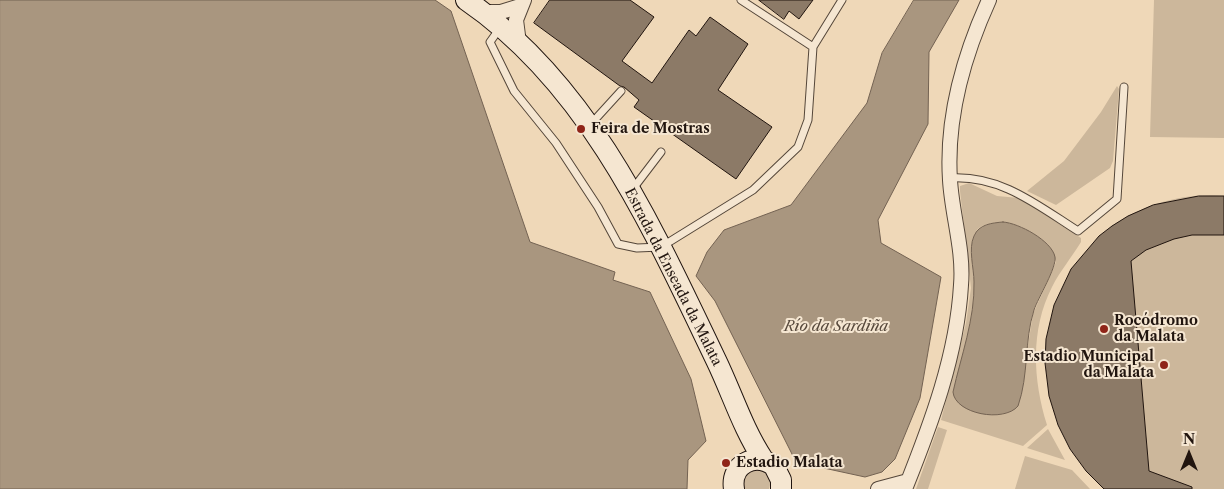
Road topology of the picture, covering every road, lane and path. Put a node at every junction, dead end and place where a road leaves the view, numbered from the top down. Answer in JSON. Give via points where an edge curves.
{"nodes":[{"id":1,"x":466,"y":0,"type":"edge"},
{"id":2,"x":741,"y":0,"type":"edge"},
{"id":3,"x":842,"y":0,"type":"edge"},
{"id":4,"x":988,"y":0,"type":"edge"},
{"id":5,"x":522,"y":3,"type":"edge"},
{"id":6,"x":484,"y":12,"type":"junction"},
{"id":7,"x":502,"y":25,"type":"junction"},
{"id":8,"x":518,"y":43,"type":"junction"},
{"id":9,"x":813,"y":47,"type":"junction"},
{"id":10,"x":1124,"y":87,"type":"dead end"},
{"id":11,"x":621,"y":91,"type":"dead end"},
{"id":12,"x":590,"y":125,"type":"junction"},
{"id":13,"x":661,"y":152,"type":"dead end"},
{"id":14,"x":950,"y":178,"type":"junction"},
{"id":15,"x":631,"y":192,"type":"junction"},
{"id":16,"x":661,"y":247,"type":"junction"},
{"id":17,"x":747,"y":430,"type":"junction"},
{"id":18,"x":763,"y":459,"type":"junction"},
{"id":19,"x":739,"y":467,"type":"junction"},
{"id":20,"x":906,"y":485,"type":"edge"},
{"id":21,"x":734,"y":489,"type":"edge"},
{"id":22,"x":785,"y":489,"type":"edge"},
{"id":23,"x":878,"y":489,"type":"edge"}],
"edges":[{"from":1,"to":6,"type":"main road","name":"Estrada da Enseada da Malata"},
{"from":2,"to":9,"type":"lane"},
{"from":3,"to":9,"type":"lane"},
{"from":4,"to":14,"type":"street","via":[[958,91]]},
{"from":5,"to":6,"type":"street","via":[[501,12]]},
{"from":5,"to":8,"type":"street","via":[[516,20]]},
{"from":6,"to":7,"type":"main road","name":"Estrada da Enseada da Malata"},
{"from":7,"to":8,"type":"main road","name":"Estrada da Enseada da Malata"},
{"from":7,"to":16,"type":"lane","via":[[490,42],[514,91],[556,143],[618,244],[637,248]]},
{"from":8,"to":12,"type":"main road","name":"Estrada da Enseada da Malata","via":[[560,86]]},
{"from":9,"to":16,"type":"lane","via":[[808,120],[798,147],[753,190]]},
{"from":10,"to":14,"type":"lane","via":[[1117,198],[1078,231],[998,184],[976,178]]},
{"from":11,"to":12,"type":"lane"},
{"from":12,"to":15,"type":"main road","name":"Estrada da Enseada da Malata"},
{"from":13,"to":15,"type":"lane"},
{"from":14,"to":20,"type":"street","via":[[962,270],[961,295],[944,379]]},
{"from":15,"to":16,"type":"main road","name":"Estrada da Enseada da Malata"},
{"from":16,"to":17,"type":"main road","name":"Estrada da Enseada da Malata"},
{"from":17,"to":18,"type":"main road","name":"Estrada da Enseada da Malata"},
{"from":17,"to":19,"type":"main road"},
{"from":18,"to":19,"type":"main road","via":[[752,459]]},
{"from":18,"to":22,"type":"main road","name":"Estrada da Enseada da Malata","via":[[779,472]]},
{"from":19,"to":21,"type":"main road","via":[[733,480]]},
{"from":20,"to":23,"type":"street"}]}
